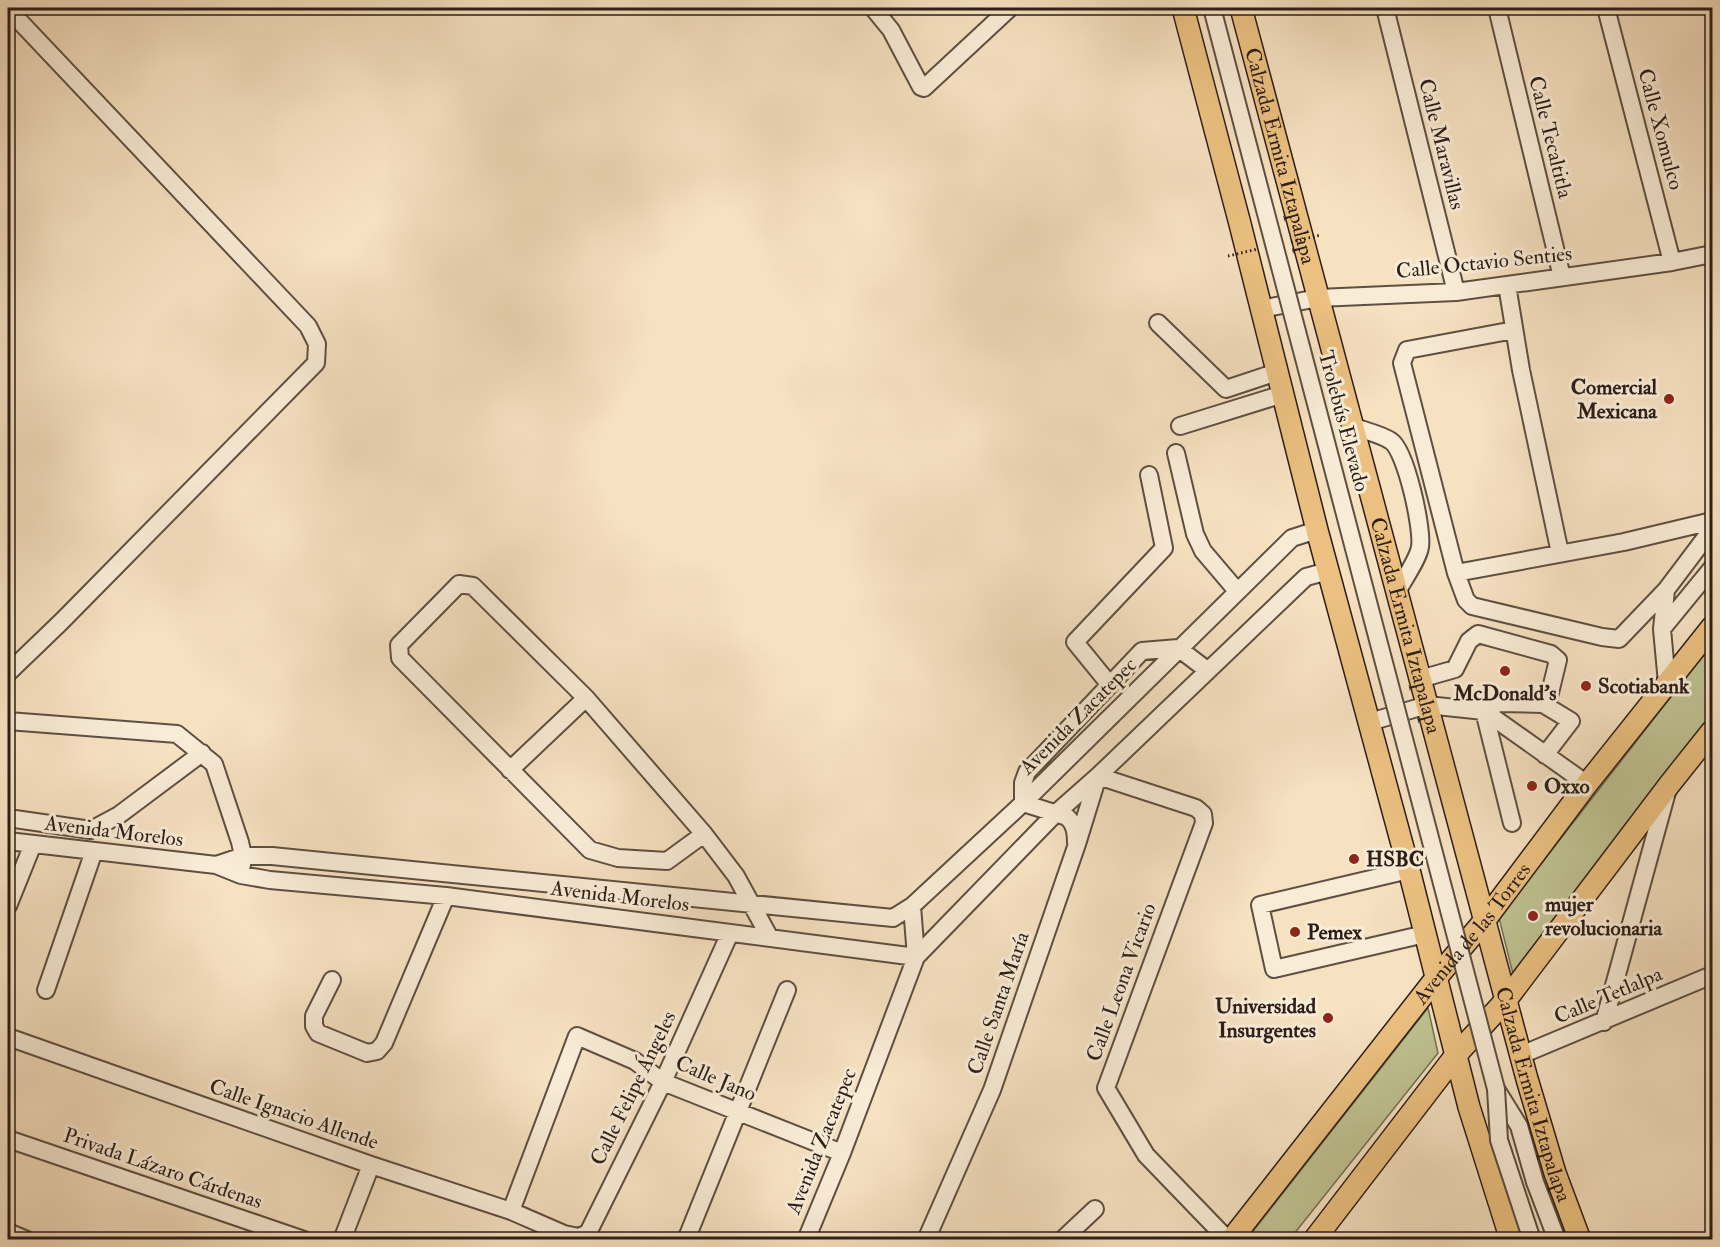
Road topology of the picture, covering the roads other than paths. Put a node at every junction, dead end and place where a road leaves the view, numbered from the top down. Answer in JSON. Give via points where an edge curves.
{"nodes":[{"id":1,"x":873,"y":8,"type":"edge"},
{"id":2,"x":1010,"y":8,"type":"edge"},
{"id":3,"x":1183,"y":8,"type":"edge"},
{"id":4,"x":1212,"y":8,"type":"edge"},
{"id":5,"x":1241,"y":8,"type":"edge"},
{"id":6,"x":1385,"y":8,"type":"edge"},
{"id":7,"x":1497,"y":8,"type":"edge"},
{"id":8,"x":1606,"y":8,"type":"edge"},
{"id":9,"x":8,"y":9,"type":"edge"},
{"id":10,"x":1713,"y":254,"type":"edge"},
{"id":11,"x":1672,"y":262,"type":"junction"},
{"id":12,"x":1562,"y":277,"type":"junction"},
{"id":13,"x":1508,"y":285,"type":"junction"},
{"id":14,"x":1456,"y":292,"type":"junction"},
{"id":15,"x":1318,"y":298,"type":"junction"},
{"id":16,"x":1261,"y":309,"type":"junction"},
{"id":17,"x":1158,"y":322,"type":"dead end"},
{"id":18,"x":1514,"y":330,"type":"junction"},
{"id":19,"x":1277,"y":372,"type":"junction"},
{"id":20,"x":1283,"y":394,"type":"junction"},
{"id":21,"x":1180,"y":426,"type":"dead end"},
{"id":22,"x":1352,"y":426,"type":"junction"},
{"id":23,"x":1176,"y":453,"type":"dead end"},
{"id":24,"x":1149,"y":475,"type":"dead end"},
{"id":25,"x":1433,"y":482,"type":"junction"},
{"id":26,"x":1411,"y":486,"type":"junction"},
{"id":27,"x":1713,"y":521,"type":"edge"},
{"id":28,"x":1713,"y":529,"type":"edge"},
{"id":29,"x":1317,"y":530,"type":"junction"},
{"id":30,"x":1560,"y":553,"type":"junction"},
{"id":31,"x":1713,"y":561,"type":"edge"},
{"id":32,"x":1686,"y":562,"type":"junction"},
{"id":33,"x":1713,"y":568,"type":"edge"},
{"id":34,"x":1328,"y":571,"type":"junction"},
{"id":35,"x":1456,"y":573,"type":"junction"},
{"id":36,"x":1666,"y":590,"type":"junction"},
{"id":37,"x":1237,"y":591,"type":"junction"},
{"id":38,"x":1397,"y":592,"type":"junction"},
{"id":39,"x":1713,"y":627,"type":"edge"},
{"id":40,"x":1662,"y":629,"type":"junction"},
{"id":41,"x":1178,"y":648,"type":"junction"},
{"id":42,"x":1207,"y":670,"type":"junction"},
{"id":43,"x":8,"y":673,"type":"edge"},
{"id":44,"x":1420,"y":679,"type":"junction"},
{"id":45,"x":1667,"y":683,"type":"junction"},
{"id":46,"x":1110,"y":685,"type":"junction"},
{"id":47,"x":586,"y":698,"type":"junction"},
{"id":48,"x":1543,"y":704,"type":"junction"},
{"id":49,"x":1427,"y":705,"type":"junction"},
{"id":50,"x":1484,"y":711,"type":"junction"},
{"id":51,"x":8,"y":721,"type":"edge"},
{"id":52,"x":1370,"y":722,"type":"junction"},
{"id":53,"x":1713,"y":731,"type":"edge"},
{"id":54,"x":202,"y":753,"type":"junction"},
{"id":55,"x":1545,"y":755,"type":"junction"},
{"id":56,"x":510,"y":770,"type":"junction"},
{"id":57,"x":1098,"y":776,"type":"junction"},
{"id":58,"x":1587,"y":784,"type":"junction"},
{"id":59,"x":1669,"y":785,"type":"junction"},
{"id":60,"x":1023,"y":803,"type":"junction"},
{"id":61,"x":1055,"y":814,"type":"junction"},
{"id":62,"x":8,"y":818,"type":"edge"},
{"id":63,"x":1512,"y":823,"type":"dead end"},
{"id":64,"x":704,"y":834,"type":"junction"},
{"id":65,"x":8,"y":841,"type":"edge"},
{"id":66,"x":33,"y":844,"type":"junction"},
{"id":67,"x":1077,"y":844,"type":"junction"},
{"id":68,"x":94,"y":851,"type":"junction"},
{"id":69,"x":243,"y":856,"type":"junction"},
{"id":70,"x":320,"y":861,"type":"junction"},
{"id":71,"x":216,"y":865,"type":"junction"},
{"id":72,"x":1409,"y":870,"type":"junction"},
{"id":73,"x":242,"y":875,"type":"junction"},
{"id":74,"x":317,"y":885,"type":"junction"},
{"id":75,"x":446,"y":896,"type":"junction"},
{"id":76,"x":752,"y":904,"type":"junction"},
{"id":77,"x":8,"y":906,"type":"edge"},
{"id":78,"x":912,"y":906,"type":"junction"},
{"id":79,"x":1485,"y":920,"type":"junction"},
{"id":80,"x":730,"y":933,"type":"junction"},
{"id":81,"x":1425,"y":934,"type":"junction"},
{"id":82,"x":770,"y":938,"type":"junction"},
{"id":83,"x":916,"y":957,"type":"junction"},
{"id":84,"x":1713,"y":975,"type":"edge"},
{"id":85,"x":1437,"y":977,"type":"junction"},
{"id":86,"x":332,"y":980,"type":"dead end"},
{"id":87,"x":46,"y":990,"type":"dead end"},
{"id":88,"x":787,"y":990,"type":"dead end"},
{"id":89,"x":1506,"y":1000,"type":"junction"},
{"id":90,"x":1604,"y":1022,"type":"junction"},
{"id":91,"x":8,"y":1037,"type":"edge"},
{"id":92,"x":1456,"y":1055,"type":"junction"},
{"id":93,"x":1521,"y":1055,"type":"junction"},
{"id":94,"x":663,"y":1082,"type":"junction"},
{"id":95,"x":1496,"y":1089,"type":"junction"},
{"id":96,"x":738,"y":1111,"type":"junction"},
{"id":97,"x":8,"y":1139,"type":"edge"},
{"id":98,"x":842,"y":1153,"type":"junction"},
{"id":99,"x":370,"y":1165,"type":"junction"},
{"id":100,"x":1095,"y":1209,"type":"dead end"},
{"id":101,"x":511,"y":1211,"type":"junction"},
{"id":102,"x":8,"y":1232,"type":"edge"},
{"id":103,"x":563,"y":1237,"type":"edge"},
{"id":104,"x":27,"y":1239,"type":"edge"},
{"id":105,"x":304,"y":1239,"type":"edge"},
{"id":106,"x":342,"y":1239,"type":"edge"},
{"id":107,"x":686,"y":1239,"type":"edge"},
{"id":108,"x":806,"y":1239,"type":"edge"},
{"id":109,"x":926,"y":1239,"type":"edge"},
{"id":110,"x":1062,"y":1239,"type":"edge"},
{"id":111,"x":1229,"y":1239,"type":"edge"},
{"id":112,"x":1314,"y":1239,"type":"edge"},
{"id":113,"x":1511,"y":1239,"type":"edge"},
{"id":114,"x":1532,"y":1239,"type":"edge"},
{"id":115,"x":1557,"y":1239,"type":"edge"},
{"id":116,"x":1580,"y":1239,"type":"edge"}],
"edges":[{"from":1,"to":2,"type":"street","via":[[891,30],[924,88]]},
{"from":3,"to":16,"type":"main road"},
{"from":4,"to":95,"type":"street","name":"Trolebús Elevado","bridge":true},
{"from":5,"to":15,"type":"main road","name":"Calzada Ermita Iztapalapa"},
{"from":6,"to":14,"type":"street","name":"Calle Maravillas"},
{"from":7,"to":12,"type":"street","name":"Calle Tecaltitla"},
{"from":8,"to":11,"type":"street","name":"Calle Xomulco"},
{"from":9,"to":43,"type":"street","via":[[308,326],[317,344],[316,363]]},
{"from":10,"to":11,"type":"street","name":"Calle Octavio Senties"},
{"from":11,"to":12,"type":"street","name":"Calle Octavio Senties"},
{"from":12,"to":13,"type":"street","name":"Calle Octavio Senties"},
{"from":13,"to":14,"type":"street","name":"Calle Octavio Senties"},
{"from":13,"to":18,"type":"street"},
{"from":14,"to":15,"type":"street","name":"Calle Octavio Senties"},
{"from":15,"to":16,"type":"street","name":"Calle Octavio Senties"},
{"from":15,"to":22,"type":"main road","name":"Calzada Ermita Iztapalapa"},
{"from":16,"to":19,"type":"main road"},
{"from":17,"to":19,"type":"street","via":[[1226,389]]},
{"from":18,"to":25,"type":"street","via":[[1407,350],[1402,363]]},
{"from":18,"to":30,"type":"street"},
{"from":19,"to":20,"type":"main road"},
{"from":20,"to":21,"type":"street"},
{"from":20,"to":29,"type":"main road"},
{"from":22,"to":26,"type":"street","via":[[1397,447]]},
{"from":22,"to":38,"type":"main road","name":"Calzada Ermita Iztapalapa"},
{"from":23,"to":37,"type":"street","via":[[1195,534],[1203,551]]},
{"from":24,"to":46,"type":"street","via":[[1164,548],[1074,642]]},
{"from":25,"to":26,"type":"street"},
{"from":25,"to":35,"type":"street"},
{"from":26,"to":38,"type":"street","via":[[1421,532],[1420,549]]},
{"from":27,"to":30,"type":"street"},
{"from":28,"to":32,"type":"street"},
{"from":29,"to":34,"type":"main road"},
{"from":29,"to":37,"type":"street","name":"Avenida Zacatepec","via":[[1292,538]]},
{"from":30,"to":35,"type":"street"},
{"from":31,"to":32,"type":"street"},
{"from":32,"to":36,"type":"street"},
{"from":33,"to":40,"type":"street"},
{"from":34,"to":42,"type":"street","name":"Avenida Zacatepec","via":[[1306,577]]},
{"from":34,"to":52,"type":"main road"},
{"from":35,"to":36,"type":"street","via":[[1466,600],[1473,606],[1619,639]]},
{"from":36,"to":40,"type":"street"},
{"from":37,"to":41,"type":"street","name":"Avenida Zacatepec"},
{"from":38,"to":44,"type":"main road","name":"Calzada Ermita Iztapalapa"},
{"from":39,"to":45,"type":"main road","name":"Avenida de las Torres"},
{"from":40,"to":45,"type":"street"},
{"from":41,"to":42,"type":"street"},
{"from":41,"to":46,"type":"street","via":[[1142,651]]},
{"from":41,"to":60,"type":"street","name":"Avenida Zacatepec"},
{"from":42,"to":57,"type":"street","name":"Avenida Zacatepec"},
{"from":44,"to":48,"type":"street","via":[[1455,669],[1469,641],[1478,634],[1551,654],[1558,660],[1548,701]]},
{"from":44,"to":49,"type":"main road","name":"Calzada Ermita Iztapalapa"},
{"from":45,"to":58,"type":"main road","name":"Avenida de las Torres"},
{"from":46,"to":60,"type":"street","via":[[1027,772]]},
{"from":47,"to":56,"type":"street"},
{"from":47,"to":56,"type":"street","via":[[473,586],[459,584],[399,645],[400,658]]},
{"from":47,"to":64,"type":"street"},
{"from":48,"to":50,"type":"street","via":[[1499,704]]},
{"from":48,"to":55,"type":"street","via":[[1571,720]]},
{"from":49,"to":50,"type":"street"},
{"from":49,"to":52,"type":"street"},
{"from":49,"to":79,"type":"main road","name":"Calzada Ermita Iztapalapa"},
{"from":50,"to":55,"type":"street"},
{"from":50,"to":63,"type":"street"},
{"from":51,"to":54,"type":"street","via":[[177,734]]},
{"from":52,"to":72,"type":"main road"},
{"from":53,"to":59,"type":"main road"},
{"from":54,"to":62,"type":"street","via":[[119,815],[91,830]]},
{"from":54,"to":69,"type":"street","via":[[214,764]]},
{"from":55,"to":58,"type":"street"},
{"from":56,"to":64,"type":"street","via":[[590,850],[618,858],[667,861]]},
{"from":57,"to":61,"type":"street","name":"Avenida Zacatepec"},
{"from":57,"to":67,"type":"street","name":"Calle Santa María"},
{"from":57,"to":111,"type":"street","name":"Calle Leona Vicario","via":[[1196,808],[1203,814],[1204,823],[1106,1088],[1146,1155]]},
{"from":58,"to":79,"type":"main road","name":"Avenida de las Torres"},
{"from":59,"to":89,"type":"main road"},
{"from":59,"to":90,"type":"street"},
{"from":60,"to":61,"type":"street"},
{"from":60,"to":78,"type":"street","name":"Avenida Zacatepec"},
{"from":61,"to":67,"type":"street","via":[[1072,821]]},
{"from":61,"to":83,"type":"street","name":"Avenida Zacatepec"},
{"from":64,"to":76,"type":"street"},
{"from":65,"to":66,"type":"street","name":"Avenida Morelos"},
{"from":66,"to":68,"type":"street","name":"Avenida Morelos"},
{"from":66,"to":77,"type":"street"},
{"from":67,"to":109,"type":"street","name":"Calle Santa María","via":[[992,1090]]},
{"from":68,"to":71,"type":"street","name":"Avenida Morelos"},
{"from":68,"to":87,"type":"street"},
{"from":69,"to":70,"type":"street","name":"Avenida Morelos"},
{"from":69,"to":71,"type":"street","name":"Avenida Morelos"},
{"from":69,"to":73,"type":"street"},
{"from":70,"to":74,"type":"street"},
{"from":70,"to":76,"type":"street","name":"Avenida Morelos"},
{"from":71,"to":73,"type":"street","name":"Avenida Morelos"},
{"from":72,"to":81,"type":"main road"},
{"from":72,"to":81,"type":"street","via":[[1260,905],[1274,969]]},
{"from":73,"to":74,"type":"street","name":"Avenida Morelos"},
{"from":74,"to":75,"type":"street","name":"Avenida Morelos"},
{"from":75,"to":80,"type":"street","name":"Avenida Morelos"},
{"from":75,"to":86,"type":"street","via":[[384,1043],[377,1051],[368,1053],[318,1033],[314,1016]]},
{"from":76,"to":78,"type":"street","name":"Avenida Morelos","via":[[893,918]]},
{"from":76,"to":82,"type":"street"},
{"from":78,"to":83,"type":"street","name":"Avenida Zacatepec"},
{"from":79,"to":85,"type":"main road","name":"Avenida de las Torres"},
{"from":79,"to":89,"type":"main road","name":"Calzada Ermita Iztapalapa"},
{"from":80,"to":82,"type":"street","name":"Avenida Morelos"},
{"from":80,"to":94,"type":"street","name":"Calle Felipe Ángeles"},
{"from":81,"to":85,"type":"main road"},
{"from":82,"to":83,"type":"street","name":"Avenida Morelos"},
{"from":83,"to":98,"type":"street","name":"Avenida Zacatepec"},
{"from":84,"to":90,"type":"street","name":"Calle Tetlalpa"},
{"from":85,"to":92,"type":"main road"},
{"from":85,"to":111,"type":"main road","name":"Avenida de las Torres"},
{"from":88,"to":96,"type":"street"},
{"from":89,"to":92,"type":"main road"},
{"from":89,"to":93,"type":"main road","name":"Calzada Ermita Iztapalapa"},
{"from":90,"to":93,"type":"street","name":"Calle Tetlalpa"},
{"from":91,"to":99,"type":"street","name":"Calle Ignacio Allende"},
{"from":92,"to":112,"type":"main road"},
{"from":92,"to":113,"type":"main road"},
{"from":93,"to":116,"type":"main road","name":"Calzada Ermita Iztapalapa"},
{"from":94,"to":96,"type":"street","name":"Calle Jano"},
{"from":94,"to":101,"type":"street","name":"Calle Jano","via":[[635,1061],[577,1036]]},
{"from":94,"to":103,"type":"street","name":"Calle Felipe Ángeles","via":[[588,1233]]},
{"from":95,"to":114,"type":"street","name":"Trolebús Elevado","bridge":true,"via":[[1499,1140]]},
{"from":95,"to":115,"type":"street","name":"Trolebús Elevado","via":[[1519,1126]]},
{"from":96,"to":98,"type":"street","name":"Calle Jano"},
{"from":96,"to":107,"type":"street"},
{"from":97,"to":105,"type":"street","name":"Privada Lázaro Cárdenas"},
{"from":98,"to":108,"type":"street","name":"Avenida Zacatepec"},
{"from":99,"to":101,"type":"street","name":"Calle Ignacio Allende"},
{"from":99,"to":106,"type":"street"},
{"from":100,"to":110,"type":"street"},
{"from":101,"to":103,"type":"street","name":"Calle Ignacio Allende"},
{"from":102,"to":104,"type":"street"}]}
